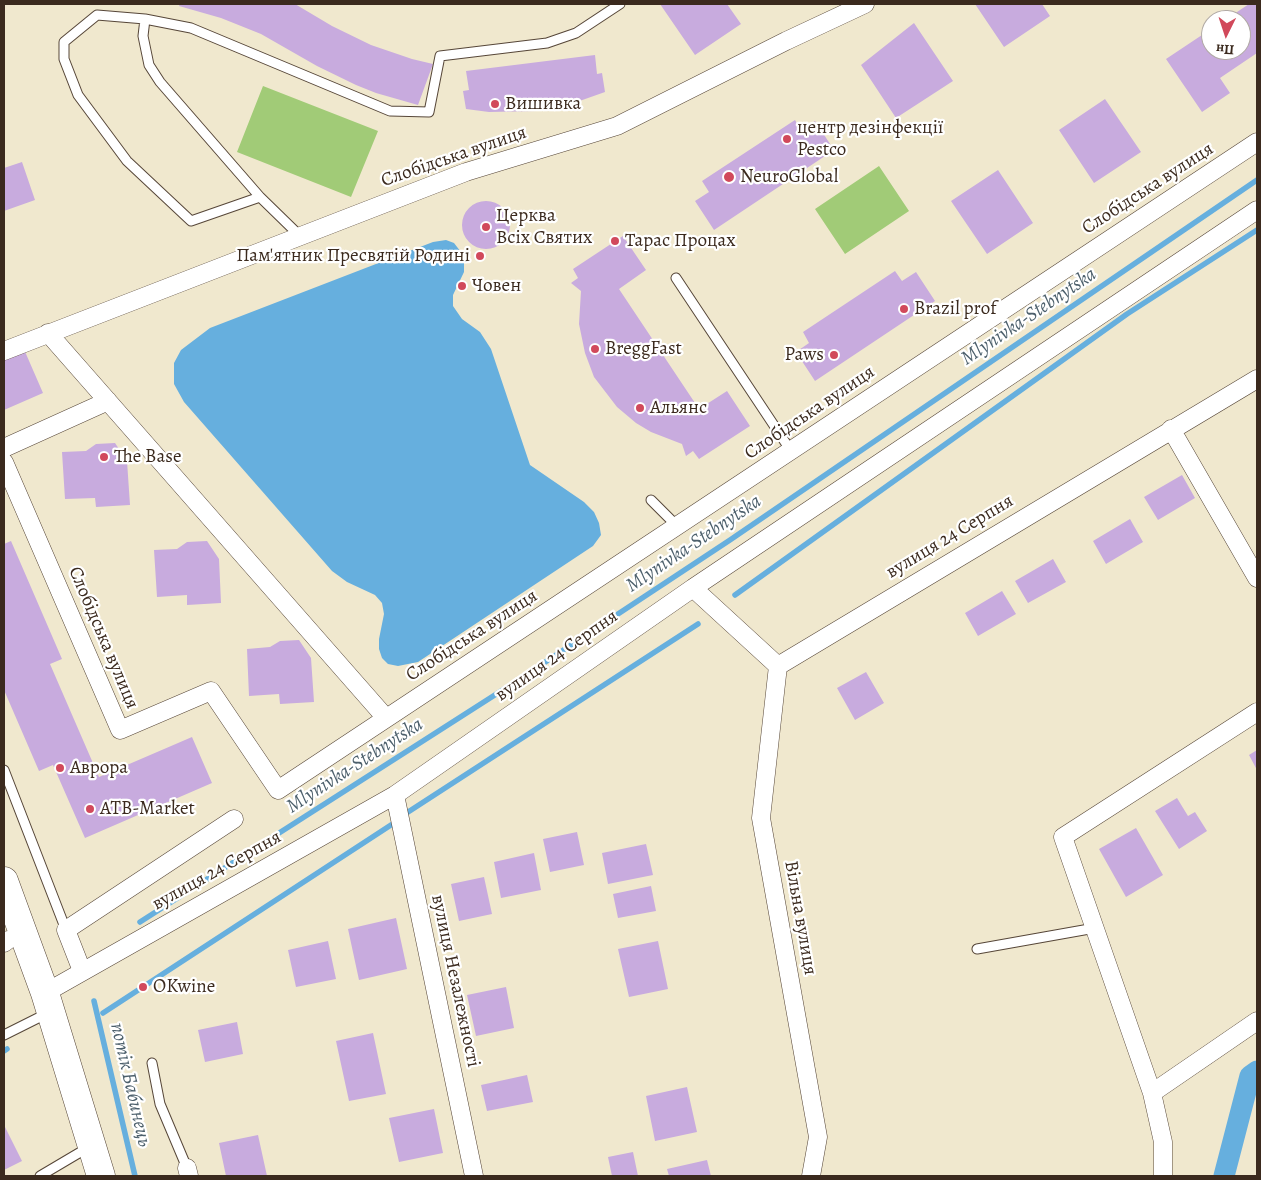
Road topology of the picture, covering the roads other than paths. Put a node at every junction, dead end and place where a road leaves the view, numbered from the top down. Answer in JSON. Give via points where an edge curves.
{"nodes":[{"id":1,"x":620,"y":4,"type":"edge"},
{"id":2,"x":865,"y":4,"type":"edge"},
{"id":3,"x":145,"y":19,"type":"junction"},
{"id":4,"x":1257,"y":142,"type":"edge"},
{"id":5,"x":260,"y":197,"type":"junction"},
{"id":6,"x":1257,"y":210,"type":"edge"},
{"id":7,"x":300,"y":236,"type":"junction"},
{"id":8,"x":676,"y":278,"type":"dead end"},
{"id":9,"x":48,"y":333,"type":"junction"},
{"id":10,"x":4,"y":350,"type":"edge"},
{"id":11,"x":1257,"y":379,"type":"edge"},
{"id":12,"x":108,"y":401,"type":"junction"},
{"id":13,"x":1171,"y":429,"type":"junction"},
{"id":14,"x":4,"y":448,"type":"edge"},
{"id":15,"x":791,"y":450,"type":"junction"},
{"id":16,"x":4,"y":462,"type":"edge"},
{"id":17,"x":651,"y":500,"type":"dead end"},
{"id":18,"x":678,"y":527,"type":"junction"},
{"id":19,"x":1257,"y":578,"type":"edge"},
{"id":20,"x":693,"y":588,"type":"junction"},
{"id":21,"x":778,"y":666,"type":"junction"},
{"id":22,"x":1257,"y":712,"type":"edge"},
{"id":23,"x":386,"y":718,"type":"junction"},
{"id":24,"x":4,"y":770,"type":"edge"},
{"id":25,"x":395,"y":795,"type":"junction"},
{"id":26,"x":234,"y":819,"type":"dead end"},
{"id":27,"x":4,"y":881,"type":"edge"},
{"id":28,"x":1095,"y":928,"type":"junction"},
{"id":29,"x":66,"y":930,"type":"junction"},
{"id":30,"x":977,"y":949,"type":"dead end"},
{"id":31,"x":82,"y":972,"type":"junction"},
{"id":32,"x":48,"y":1002,"type":"junction"},
{"id":33,"x":1257,"y":1021,"type":"edge"},
{"id":34,"x":4,"y":1035,"type":"edge"},
{"id":35,"x":152,"y":1062,"type":"dead end"},
{"id":36,"x":1152,"y":1092,"type":"junction"},
{"id":37,"x":93,"y":1145,"type":"junction"},
{"id":38,"x":188,"y":1172,"type":"edge"},
{"id":39,"x":40,"y":1176,"type":"edge"},
{"id":40,"x":101,"y":1176,"type":"edge"},
{"id":41,"x":474,"y":1176,"type":"edge"},
{"id":42,"x":811,"y":1176,"type":"edge"},
{"id":43,"x":1163,"y":1176,"type":"edge"}],
"edges":[{"from":1,"to":3,"type":"lane","via":[[576,33],[548,42],[440,56],[429,112],[390,111],[191,28]]},
{"from":2,"to":7,"type":"street","name":"Слобідська вулиця","via":[[617,126],[466,172]]},
{"from":3,"to":5,"type":"lane","via":[[143,36],[149,65],[160,82]]},
{"from":3,"to":5,"type":"lane","via":[[96,15],[64,42],[64,59],[78,95],[127,161],[191,221]]},
{"from":4,"to":15,"type":"street","name":"Слобідська вулиця"},
{"from":5,"to":7,"type":"lane"},
{"from":6,"to":20,"type":"street","name":"вулиця 24 Серпня"},
{"from":7,"to":9,"type":"street","name":"Слобідська вулиця"},
{"from":8,"to":15,"type":"lane"},
{"from":9,"to":10,"type":"street","name":"Слобідська вулиця"},
{"from":9,"to":12,"type":"street"},
{"from":11,"to":13,"type":"street","name":"вулиця 24 Серпня"},
{"from":12,"to":14,"type":"street"},
{"from":12,"to":23,"type":"street"},
{"from":13,"to":19,"type":"street"},
{"from":13,"to":21,"type":"street","name":"вулиця 24 Серпня"},
{"from":15,"to":18,"type":"street","name":"Слобідська вулиця"},
{"from":16,"to":23,"type":"street","name":"Слобідська вулиця","via":[[120,730],[211,691],[278,790]]},
{"from":17,"to":18,"type":"lane"},
{"from":18,"to":23,"type":"street","name":"Слобідська вулиця"},
{"from":20,"to":21,"type":"street"},
{"from":20,"to":25,"type":"street","name":"вулиця 24 Серпня"},
{"from":21,"to":42,"type":"street","name":"Вільна вулиця","via":[[761,818],[818,1137]]},
{"from":22,"to":28,"type":"street","via":[[1063,837]]},
{"from":24,"to":29,"type":"lane"},
{"from":25,"to":31,"type":"street","name":"вулиця 24 Серпня"},
{"from":25,"to":41,"type":"street","name":"вулиця Незалежності"},
{"from":26,"to":29,"type":"street"},
{"from":27,"to":32,"type":"main road"},
{"from":28,"to":30,"type":"lane"},
{"from":28,"to":36,"type":"street"},
{"from":29,"to":31,"type":"street"},
{"from":31,"to":32,"type":"street","name":"вулиця 24 Серпня"},
{"from":32,"to":34,"type":"lane"},
{"from":32,"to":37,"type":"main road"},
{"from":33,"to":36,"type":"street"},
{"from":35,"to":38,"type":"lane","via":[[160,1104]]},
{"from":36,"to":43,"type":"street","via":[[1163,1142]]},
{"from":37,"to":39,"type":"lane"},
{"from":37,"to":40,"type":"main road"}]}
